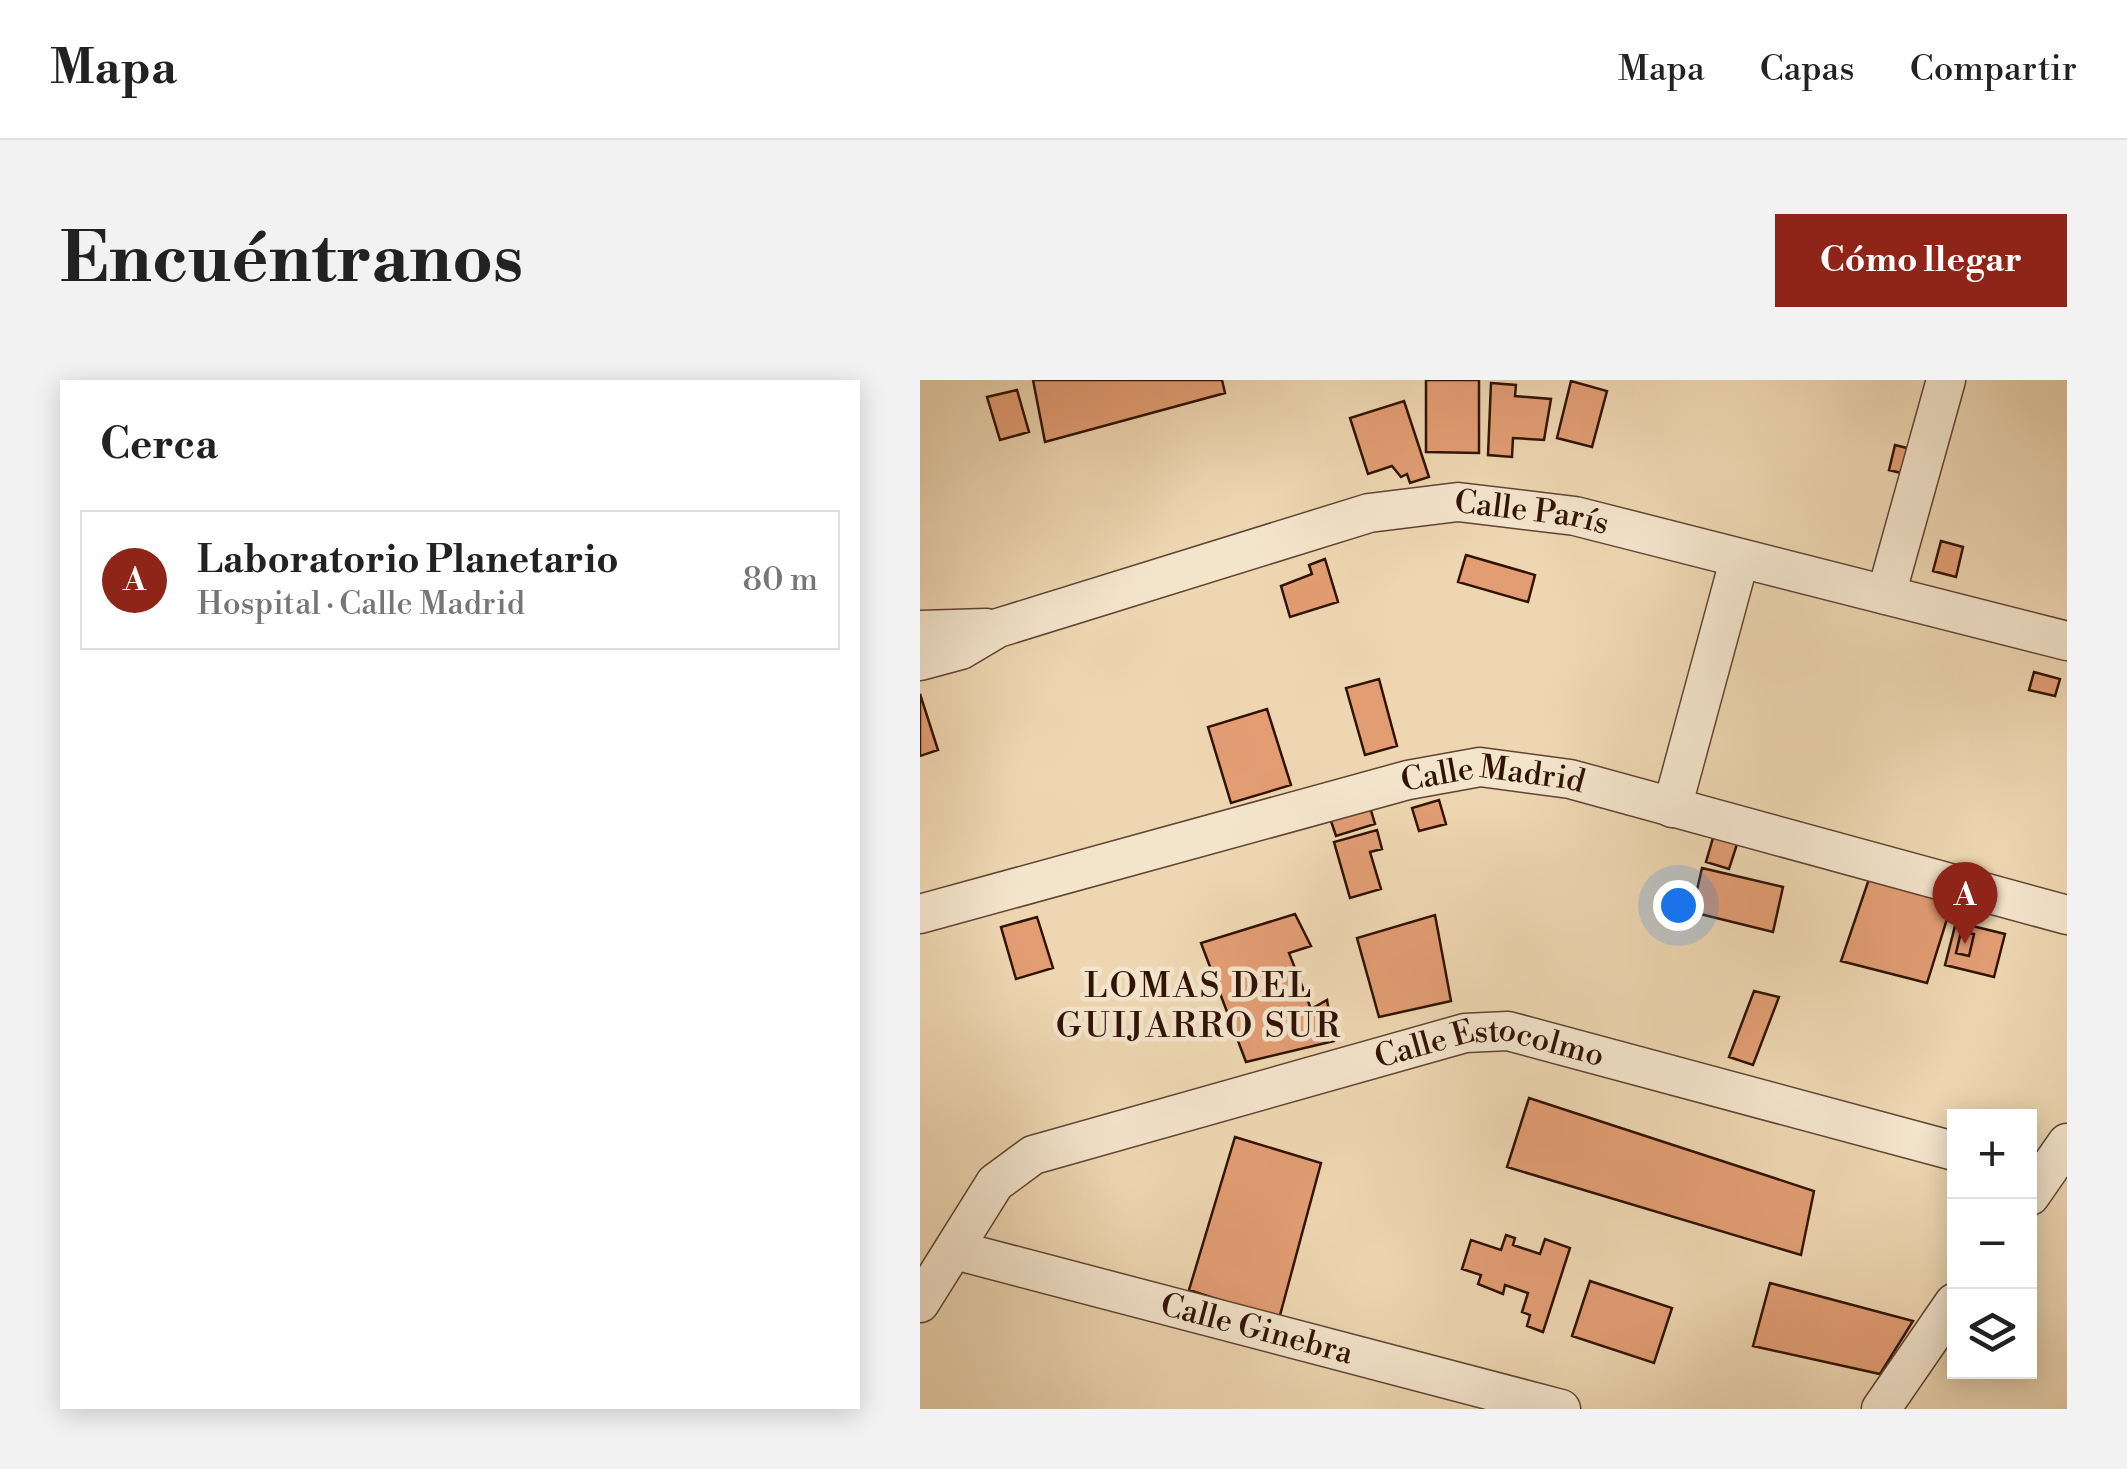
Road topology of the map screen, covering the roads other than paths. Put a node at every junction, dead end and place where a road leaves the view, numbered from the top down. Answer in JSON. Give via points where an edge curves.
{"nodes":[{"id":1,"x":1946,"y":380,"type":"edge"},
{"id":2,"x":1738,"y":560,"type":"junction"},
{"id":3,"x":1886,"y":596,"type":"junction"},
{"id":4,"x":998,"y":628,"type":"junction"},
{"id":5,"x":920,"y":630,"type":"edge"},
{"id":6,"x":2067,"y":641,"type":"edge"},
{"id":7,"x":920,"y":660,"type":"edge"},
{"id":8,"x":1672,"y":808,"type":"junction"},
{"id":9,"x":920,"y":914,"type":"edge"},
{"id":10,"x":2067,"y":915,"type":"edge"},
{"id":11,"x":2067,"y":1143,"type":"edge"},
{"id":12,"x":1947,"y":1149,"type":"edge"},
{"id":13,"x":2037,"y":1178,"type":"edge"},
{"id":14,"x":954,"y":1250,"type":"junction"},
{"id":15,"x":920,"y":1303,"type":"edge"},
{"id":16,"x":1947,"y":1314,"type":"edge"},
{"id":17,"x":1561,"y":1409,"type":"edge"},
{"id":18,"x":1881,"y":1409,"type":"edge"}],
"edges":[{"from":1,"to":3,"type":"street"},
{"from":2,"to":3,"type":"street","name":"Calle París"},
{"from":2,"to":4,"type":"street","name":"Calle París","via":[[1575,516],[1458,502],[1369,513]]},
{"from":2,"to":8,"type":"street"},
{"from":3,"to":6,"type":"street","name":"Calle París"},
{"from":4,"to":5,"type":"street","name":"Calle París"},
{"from":4,"to":7,"type":"street","name":"Calle París","via":[[961,650]]},
{"from":8,"to":9,"type":"street","name":"Calle Madrid","via":[[1570,779],[1480,767],[1408,780]]},
{"from":8,"to":10,"type":"street","name":"Calle Madrid"},
{"from":11,"to":13,"type":"street"},
{"from":12,"to":14,"type":"street","name":"Calle Estocolmo","via":[[1508,1031],[1465,1033],[1034,1155],[995,1183]]},
{"from":14,"to":15,"type":"street","name":"Calle Estocolmo"},
{"from":14,"to":17,"type":"street","name":"Calle Ginebra"},
{"from":16,"to":18,"type":"street"}]}
